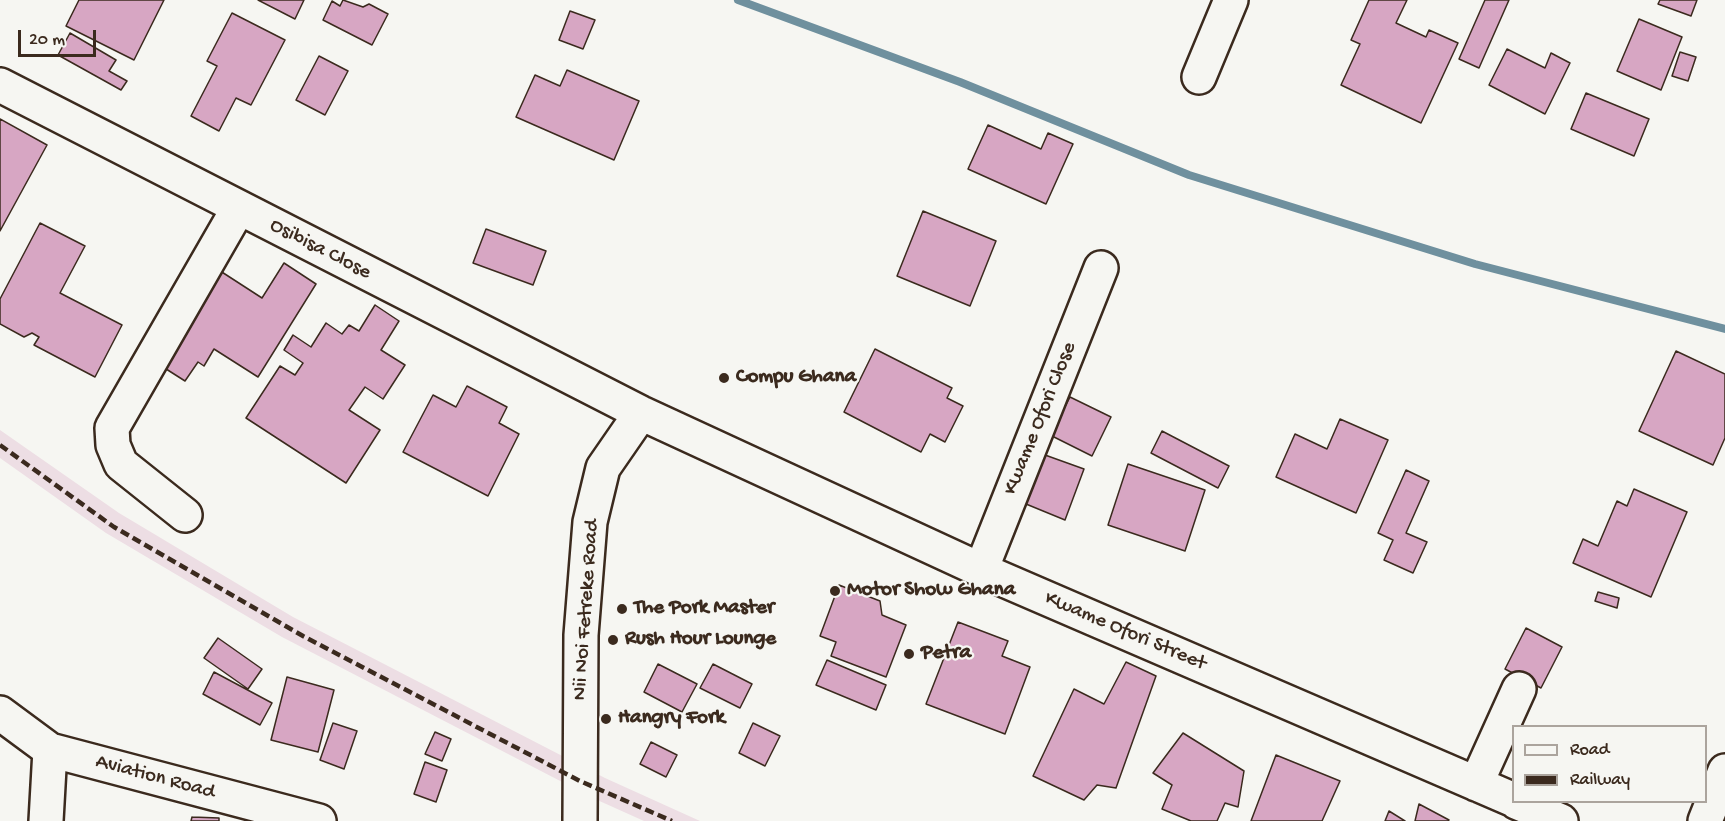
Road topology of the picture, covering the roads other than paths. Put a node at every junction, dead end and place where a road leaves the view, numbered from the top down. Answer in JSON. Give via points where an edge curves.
{"nodes":[{"id":1,"x":1231,"y":0,"type":"edge"},
{"id":2,"x":1199,"y":77,"type":"dead end"},
{"id":3,"x":0,"y":85,"type":"edge"},
{"id":4,"x":238,"y":209,"type":"junction"},
{"id":5,"x":1101,"y":268,"type":"dead end"},
{"id":6,"x":641,"y":413,"type":"junction"},
{"id":7,"x":185,"y":515,"type":"dead end"},
{"id":8,"x":981,"y":570,"type":"junction"},
{"id":9,"x":1519,"y":689,"type":"dead end"},
{"id":10,"x":0,"y":713,"type":"edge"},
{"id":11,"x":1508,"y":732,"type":"edge"},
{"id":12,"x":50,"y":750,"type":"junction"},
{"id":13,"x":1725,"y":771,"type":"edge"},
{"id":14,"x":1476,"y":784,"type":"junction"},
{"id":15,"x":1512,"y":800,"type":"edge"},
{"id":16,"x":1520,"y":803,"type":"edge"},
{"id":17,"x":46,"y":821,"type":"edge"},
{"id":18,"x":319,"y":821,"type":"edge"},
{"id":19,"x":580,"y":821,"type":"edge"},
{"id":20,"x":1561,"y":821,"type":"edge"},
{"id":21,"x":1705,"y":821,"type":"edge"}],
"edges":[{"from":1,"to":2,"type":"street"},
{"from":3,"to":4,"type":"street","name":"Osibisa Close"},
{"from":4,"to":6,"type":"street","name":"Osibisa Close"},
{"from":4,"to":7,"type":"street","via":[[112,428],[113,445],[121,464]]},
{"from":5,"to":8,"type":"street","name":"Kwame Ofori Close"},
{"from":6,"to":8,"type":"street","name":"Kwame Ofori Street"},
{"from":6,"to":19,"type":"street","name":"Nii Noi Fetreke Road","via":[[603,468],[590,522],[581,635]]},
{"from":8,"to":14,"type":"street","name":"Kwame Ofori Street"},
{"from":9,"to":11,"type":"street"},
{"from":10,"to":12,"type":"street","name":"Aviation Road"},
{"from":11,"to":14,"type":"street"},
{"from":12,"to":17,"type":"street"},
{"from":12,"to":18,"type":"street","name":"Aviation Road"},
{"from":13,"to":21,"type":"street"},
{"from":14,"to":15,"type":"street","name":"Kwame Ofori Street"},
{"from":16,"to":20,"type":"street","name":"Kwame Ofori Street"}]}
